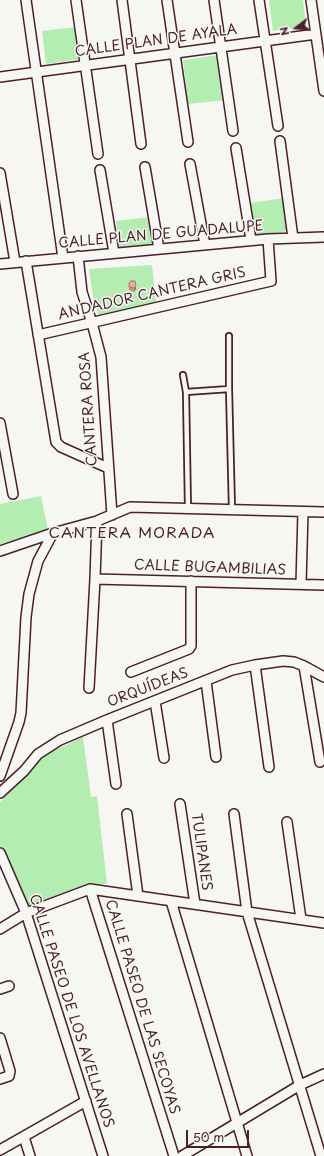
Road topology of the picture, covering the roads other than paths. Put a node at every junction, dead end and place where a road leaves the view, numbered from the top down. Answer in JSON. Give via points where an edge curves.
{"nodes":[{"id":1,"x":26,"y":0,"type":"edge"},
{"id":2,"x":76,"y":0,"type":"edge"},
{"id":3,"x":122,"y":0,"type":"edge"},
{"id":4,"x":168,"y":0,"type":"edge"},
{"id":5,"x":214,"y":0,"type":"edge"},
{"id":6,"x":259,"y":0,"type":"edge"},
{"id":7,"x":311,"y":0,"type":"edge"},
{"id":8,"x":316,"y":34,"type":"junction"},
{"id":9,"x":265,"y":40,"type":"junction"},
{"id":10,"x":221,"y":46,"type":"junction"},
{"id":11,"x":175,"y":52,"type":"junction"},
{"id":12,"x":130,"y":58,"type":"junction"},
{"id":13,"x":85,"y":64,"type":"junction"},
{"id":14,"x":322,"y":66,"type":"edge"},
{"id":15,"x":36,"y":72,"type":"junction"},
{"id":16,"x":0,"y":77,"type":"edge"},
{"id":17,"x":324,"y":91,"type":"edge"},
{"id":18,"x":278,"y":126,"type":"dead end"},
{"id":19,"x":233,"y":131,"type":"dead end"},
{"id":20,"x":188,"y":142,"type":"dead end"},
{"id":21,"x":280,"y":142,"type":"dead end"},
{"id":22,"x":142,"y":144,"type":"dead end"},
{"id":23,"x":236,"y":148,"type":"dead end"},
{"id":24,"x":98,"y":154,"type":"dead end"},
{"id":25,"x":190,"y":164,"type":"dead end"},
{"id":26,"x":145,"y":167,"type":"dead end"},
{"id":27,"x":100,"y":170,"type":"dead end"},
{"id":28,"x":0,"y":173,"type":"edge"},
{"id":29,"x":324,"y":237,"type":"edge"},
{"id":30,"x":293,"y":238,"type":"junction"},
{"id":31,"x":268,"y":239,"type":"junction"},
{"id":32,"x":251,"y":240,"type":"junction"},
{"id":33,"x":205,"y":245,"type":"junction"},
{"id":34,"x":159,"y":249,"type":"junction"},
{"id":35,"x":114,"y":253,"type":"junction"},
{"id":36,"x":78,"y":256,"type":"junction"},
{"id":37,"x":63,"y":258,"type":"junction"},
{"id":38,"x":26,"y":261,"type":"junction"},
{"id":39,"x":15,"y":262,"type":"junction"},
{"id":40,"x":0,"y":264,"type":"edge"},
{"id":41,"x":92,"y":323,"type":"junction"},
{"id":42,"x":38,"y":335,"type":"junction"},
{"id":43,"x":229,"y":336,"type":"dead end"},
{"id":44,"x":182,"y":375,"type":"dead end"},
{"id":45,"x":229,"y":389,"type":"junction"},
{"id":46,"x":186,"y":392,"type":"junction"},
{"id":47,"x":0,"y":423,"type":"edge"},
{"id":48,"x":108,"y":468,"type":"junction"},
{"id":49,"x":13,"y":494,"type":"dead end"},
{"id":50,"x":188,"y":509,"type":"junction"},
{"id":51,"x":232,"y":510,"type":"junction"},
{"id":52,"x":303,"y":512,"type":"junction"},
{"id":53,"x":324,"y":512,"type":"edge"},
{"id":54,"x":112,"y":515,"type":"junction"},
{"id":55,"x":97,"y":521,"type":"junction"},
{"id":56,"x":53,"y":533,"type":"junction"},
{"id":57,"x":0,"y":552,"type":"edge"},
{"id":58,"x":95,"y":579,"type":"junction"},
{"id":59,"x":191,"y":581,"type":"junction"},
{"id":60,"x":301,"y":584,"type":"junction"},
{"id":61,"x":324,"y":585,"type":"edge"},
{"id":62,"x":255,"y":665,"type":"junction"},
{"id":63,"x":304,"y":666,"type":"junction"},
{"id":64,"x":131,"y":672,"type":"dead end"},
{"id":65,"x":324,"y":677,"type":"edge"},
{"id":66,"x":206,"y":681,"type":"junction"},
{"id":67,"x":89,"y":688,"type":"dead end"},
{"id":68,"x":155,"y":701,"type":"junction"},
{"id":69,"x":107,"y":720,"type":"junction"},
{"id":70,"x":216,"y":757,"type":"dead end"},
{"id":71,"x":164,"y":758,"type":"dead end"},
{"id":72,"x":320,"y":762,"type":"dead end"},
{"id":73,"x":269,"y":766,"type":"dead end"},
{"id":74,"x":0,"y":776,"type":"edge"},
{"id":75,"x":116,"y":784,"type":"dead end"},
{"id":76,"x":0,"y":793,"type":"edge"},
{"id":77,"x":180,"y":804,"type":"dead end"},
{"id":78,"x":127,"y":814,"type":"dead end"},
{"id":79,"x":234,"y":814,"type":"dead end"},
{"id":80,"x":287,"y":822,"type":"dead end"},
{"id":81,"x":0,"y":853,"type":"edge"},
{"id":82,"x":90,"y":889,"type":"junction"},
{"id":83,"x":138,"y":896,"type":"junction"},
{"id":84,"x":171,"y":901,"type":"junction"},
{"id":85,"x":195,"y":904,"type":"junction"},
{"id":86,"x":247,"y":912,"type":"junction"},
{"id":87,"x":26,"y":913,"type":"junction"},
{"id":88,"x":301,"y":919,"type":"junction"},
{"id":89,"x":323,"y":922,"type":"edge"},
{"id":90,"x":0,"y":929,"type":"edge"},
{"id":91,"x":324,"y":931,"type":"edge"},
{"id":92,"x":9,"y":986,"type":"dead end"},
{"id":93,"x":0,"y":990,"type":"edge"},
{"id":94,"x":0,"y":1038,"type":"edge"},
{"id":95,"x":324,"y":1074,"type":"edge"},
{"id":96,"x":0,"y":1080,"type":"edge"},
{"id":97,"x":300,"y":1085,"type":"junction"},
{"id":98,"x":86,"y":1101,"type":"junction"},
{"id":99,"x":236,"y":1123,"type":"junction"},
{"id":100,"x":24,"y":1137,"type":"junction"},
{"id":101,"x":0,"y":1150,"type":"edge"},
{"id":102,"x":30,"y":1156,"type":"edge"},
{"id":103,"x":103,"y":1156,"type":"edge"},
{"id":104,"x":174,"y":1156,"type":"edge"},
{"id":105,"x":182,"y":1156,"type":"edge"},
{"id":106,"x":247,"y":1156,"type":"edge"},
{"id":107,"x":321,"y":1156,"type":"edge"}],
"edges":[{"from":1,"to":15,"type":"street"},
{"from":2,"to":13,"type":"street"},
{"from":3,"to":12,"type":"street"},
{"from":4,"to":11,"type":"street"},
{"from":5,"to":10,"type":"street"},
{"from":6,"to":9,"type":"street"},
{"from":7,"to":8,"type":"street"},
{"from":8,"to":9,"type":"street","name":"CALLE PLAN DE AYALA"},
{"from":8,"to":14,"type":"street"},
{"from":9,"to":10,"type":"street","name":"CALLE PLAN DE AYALA"},
{"from":9,"to":18,"type":"street"},
{"from":10,"to":11,"type":"street","name":"CALLE PLAN DE AYALA"},
{"from":10,"to":19,"type":"street"},
{"from":11,"to":12,"type":"street","name":"CALLE PLAN DE AYALA"},
{"from":11,"to":20,"type":"street"},
{"from":12,"to":13,"type":"street","name":"CALLE PLAN DE AYALA"},
{"from":12,"to":22,"type":"street"},
{"from":13,"to":15,"type":"street","name":"CALLE PLAN DE AYALA"},
{"from":13,"to":24,"type":"street"},
{"from":14,"to":17,"type":"street"},
{"from":15,"to":16,"type":"street","name":"CALLE PLAN DE AYALA"},
{"from":15,"to":37,"type":"street"},
{"from":21,"to":30,"type":"street"},
{"from":23,"to":32,"type":"street"},
{"from":25,"to":33,"type":"street"},
{"from":26,"to":34,"type":"street"},
{"from":27,"to":35,"type":"street"},
{"from":28,"to":39,"type":"street"},
{"from":29,"to":30,"type":"street","name":"CALLE PLAN DE GUADALUPE"},
{"from":30,"to":31,"type":"street","name":"CALLE PLAN DE GUADALUPE"},
{"from":31,"to":32,"type":"street","name":"CALLE PLAN DE GUADALUPE"},
{"from":31,"to":41,"type":"street","name":"ANDADOR CANTERA GRIS","via":[[271,280]]},
{"from":32,"to":33,"type":"street","name":"CALLE PLAN DE GUADALUPE"},
{"from":33,"to":34,"type":"street","name":"CALLE PLAN DE GUADALUPE"},
{"from":34,"to":35,"type":"street","name":"CALLE PLAN DE GUADALUPE"},
{"from":35,"to":36,"type":"street","name":"CALLE PLAN DE GUADALUPE"},
{"from":36,"to":37,"type":"street","name":"CALLE PLAN DE GUADALUPE"},
{"from":36,"to":41,"type":"street","name":"CANTERA ROSA","via":[[82,292]]},
{"from":37,"to":38,"type":"street","name":"CALLE PLAN DE GUADALUPE"},
{"from":38,"to":39,"type":"street","name":"CALLE PLAN DE GUADALUPE"},
{"from":38,"to":42,"type":"street"},
{"from":39,"to":40,"type":"street","name":"CALLE PLAN DE GUADALUPE"},
{"from":41,"to":42,"type":"street","name":"ANDADOR CANTERA GRIS"},
{"from":41,"to":48,"type":"street","name":"CANTERA ROSA","via":[[102,364]]},
{"from":42,"to":48,"type":"street","via":[[56,442],[61,447]]},
{"from":43,"to":45,"type":"lane"},
{"from":44,"to":46,"type":"lane"},
{"from":45,"to":46,"type":"lane"},
{"from":45,"to":51,"type":"lane"},
{"from":46,"to":50,"type":"lane"},
{"from":47,"to":49,"type":"street"},
{"from":48,"to":54,"type":"street","name":"CANTERA ROSA"},
{"from":50,"to":51,"type":"street"},
{"from":50,"to":54,"type":"street","via":[[130,507]]},
{"from":51,"to":52,"type":"street"},
{"from":52,"to":53,"type":"street"},
{"from":52,"to":60,"type":"street"},
{"from":54,"to":55,"type":"street"},
{"from":55,"to":56,"type":"street"},
{"from":55,"to":58,"type":"street"},
{"from":56,"to":57,"type":"street"},
{"from":56,"to":74,"type":"street","via":[[38,561],[29,594],[21,713]]},
{"from":58,"to":59,"type":"street","name":"CALLE BUGAMBILIAS"},
{"from":58,"to":67,"type":"street"},
{"from":59,"to":60,"type":"street","name":"CALLE BUGAMBILIAS"},
{"from":59,"to":64,"type":"street","via":[[191,646]]},
{"from":60,"to":61,"type":"street","name":"CALLE BUGAMBILIAS"},
{"from":62,"to":63,"type":"street","name":"ORQUÍDEAS","via":[[282,661]]},
{"from":62,"to":66,"type":"street","name":"ORQUÍDEAS","via":[[232,670]]},
{"from":62,"to":73,"type":"street"},
{"from":63,"to":65,"type":"street","name":"ORQUÍDEAS"},
{"from":63,"to":72,"type":"street"},
{"from":66,"to":68,"type":"street","name":"ORQUÍDEAS"},
{"from":66,"to":70,"type":"street"},
{"from":68,"to":69,"type":"street","name":"ORQUÍDEAS"},
{"from":68,"to":71,"type":"street"},
{"from":69,"to":75,"type":"street"},
{"from":69,"to":76,"type":"street","name":"ORQUÍDEAS","via":[[46,748]]},
{"from":77,"to":85,"type":"street","name":"TULIPANES"},
{"from":78,"to":83,"type":"street"},
{"from":79,"to":86,"type":"street"},
{"from":80,"to":88,"type":"street"},
{"from":81,"to":87,"type":"street","name":"CALLE PASEO DE LOS AVELLANOS"},
{"from":82,"to":83,"type":"street"},
{"from":82,"to":87,"type":"street"},
{"from":82,"to":104,"type":"street","name":"CALLE PASEO DE LAS SECOYAS"},
{"from":83,"to":84,"type":"street"},
{"from":84,"to":85,"type":"street"},
{"from":84,"to":99,"type":"street"},
{"from":85,"to":86,"type":"street"},
{"from":86,"to":88,"type":"street"},
{"from":86,"to":97,"type":"street"},
{"from":87,"to":90,"type":"street"},
{"from":87,"to":98,"type":"street","name":"CALLE PASEO DE LOS AVELLANOS"},
{"from":88,"to":89,"type":"street"},
{"from":89,"to":91,"type":"street"},
{"from":92,"to":93,"type":"street"},
{"from":94,"to":96,"type":"street","via":[[10,1071],[9,1076]]},
{"from":95,"to":97,"type":"street"},
{"from":97,"to":99,"type":"street"},
{"from":97,"to":107,"type":"street"},
{"from":98,"to":100,"type":"street"},
{"from":98,"to":103,"type":"street","name":"CALLE PASEO DE LOS AVELLANOS"},
{"from":99,"to":105,"type":"street"},
{"from":99,"to":106,"type":"street"},
{"from":100,"to":101,"type":"street"},
{"from":100,"to":102,"type":"street"}]}
